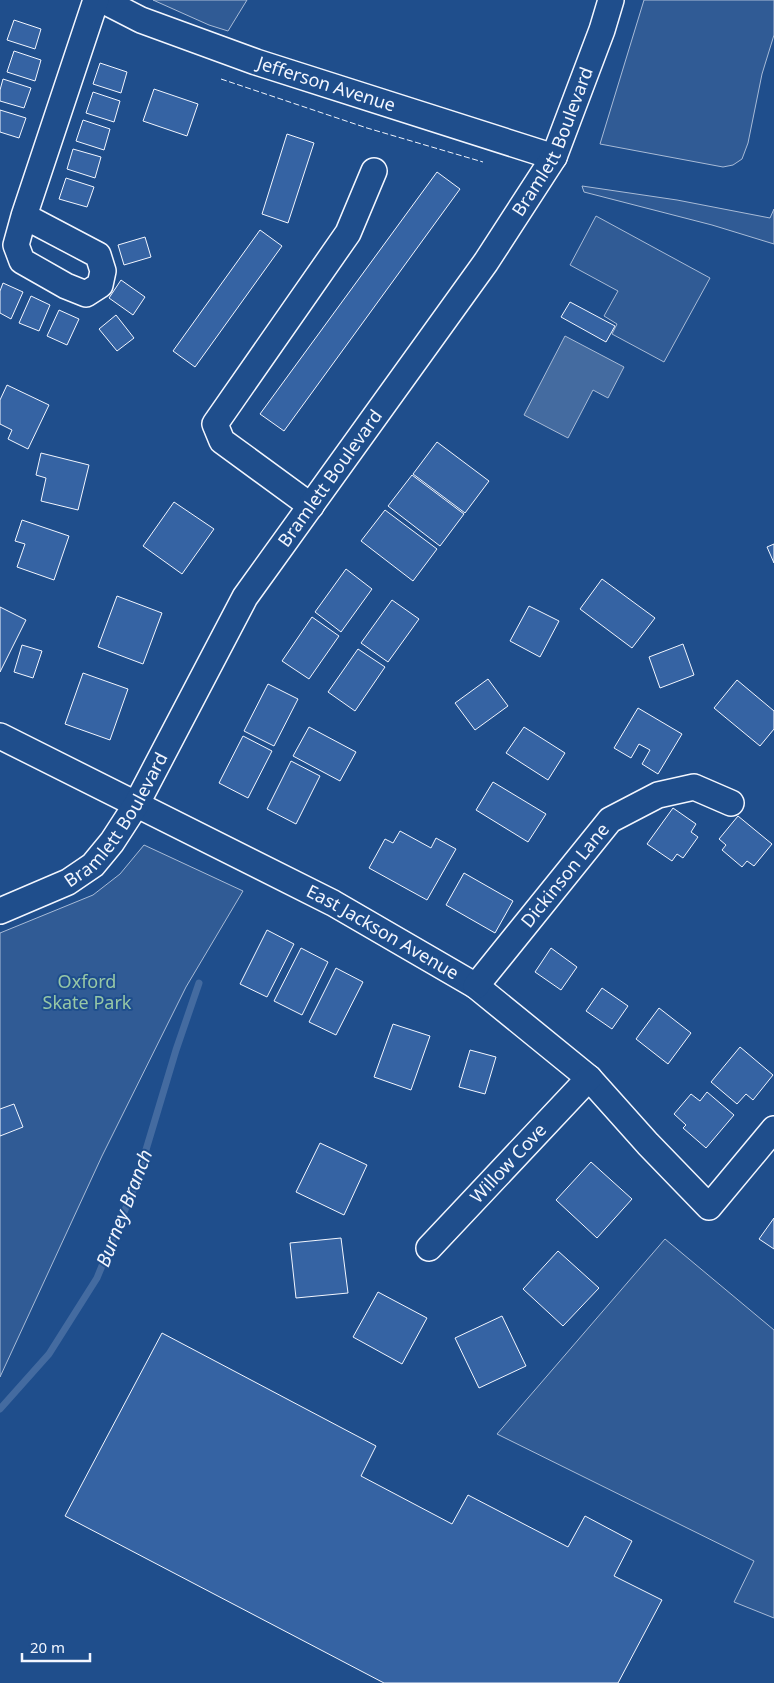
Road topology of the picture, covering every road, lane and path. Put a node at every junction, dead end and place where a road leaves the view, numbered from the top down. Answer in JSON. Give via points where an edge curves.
{"nodes":[{"id":1,"x":96,"y":0,"type":"edge"},
{"id":2,"x":102,"y":0,"type":"edge"},
{"id":3,"x":611,"y":0,"type":"edge"},
{"id":4,"x":554,"y":157,"type":"junction"},
{"id":5,"x":374,"y":171,"type":"dead end"},
{"id":6,"x":24,"y":216,"type":"dead end"},
{"id":7,"x":311,"y":506,"type":"junction"},
{"id":8,"x":0,"y":736,"type":"edge"},
{"id":9,"x":731,"y":804,"type":"dead end"},
{"id":10,"x":136,"y":805,"type":"junction"},
{"id":11,"x":0,"y":912,"type":"edge"},
{"id":12,"x":476,"y":986,"type":"junction"},
{"id":13,"x":589,"y":1078,"type":"junction"},
{"id":14,"x":774,"y":1129,"type":"edge"},
{"id":15,"x":429,"y":1248,"type":"dead end"}],
"edges":[{"from":1,"to":6,"type":"street"},
{"from":2,"to":4,"type":"street","name":"Jefferson Avenue","via":[[141,20],[256,62]]},
{"from":3,"to":4,"type":"street","name":"Bramlett Boulevard"},
{"from":4,"to":7,"type":"street","name":"Bramlett Boulevard","via":[[486,262]]},
{"from":5,"to":7,"type":"street","via":[[348,233],[215,424],[222,441]]},
{"from":7,"to":10,"type":"street","name":"Bramlett Boulevard","via":[[245,597]]},
{"from":8,"to":10,"type":"street","name":"East Jackson Avenue"},
{"from":9,"to":12,"type":"street","name":"Dickinson Lane","via":[[694,788],[658,795],[610,820]]},
{"from":10,"to":11,"type":"street","name":"Bramlett Boulevard","via":[[93,865],[68,882]]},
{"from":10,"to":12,"type":"street","name":"East Jackson Avenue","via":[[333,903]]},
{"from":12,"to":13,"type":"street","name":"East Jackson Avenue"},
{"from":13,"to":14,"type":"street","name":"East Jackson Avenue","via":[[709,1207]]},
{"from":13,"to":15,"type":"street","name":"Willow Cove"}]}
